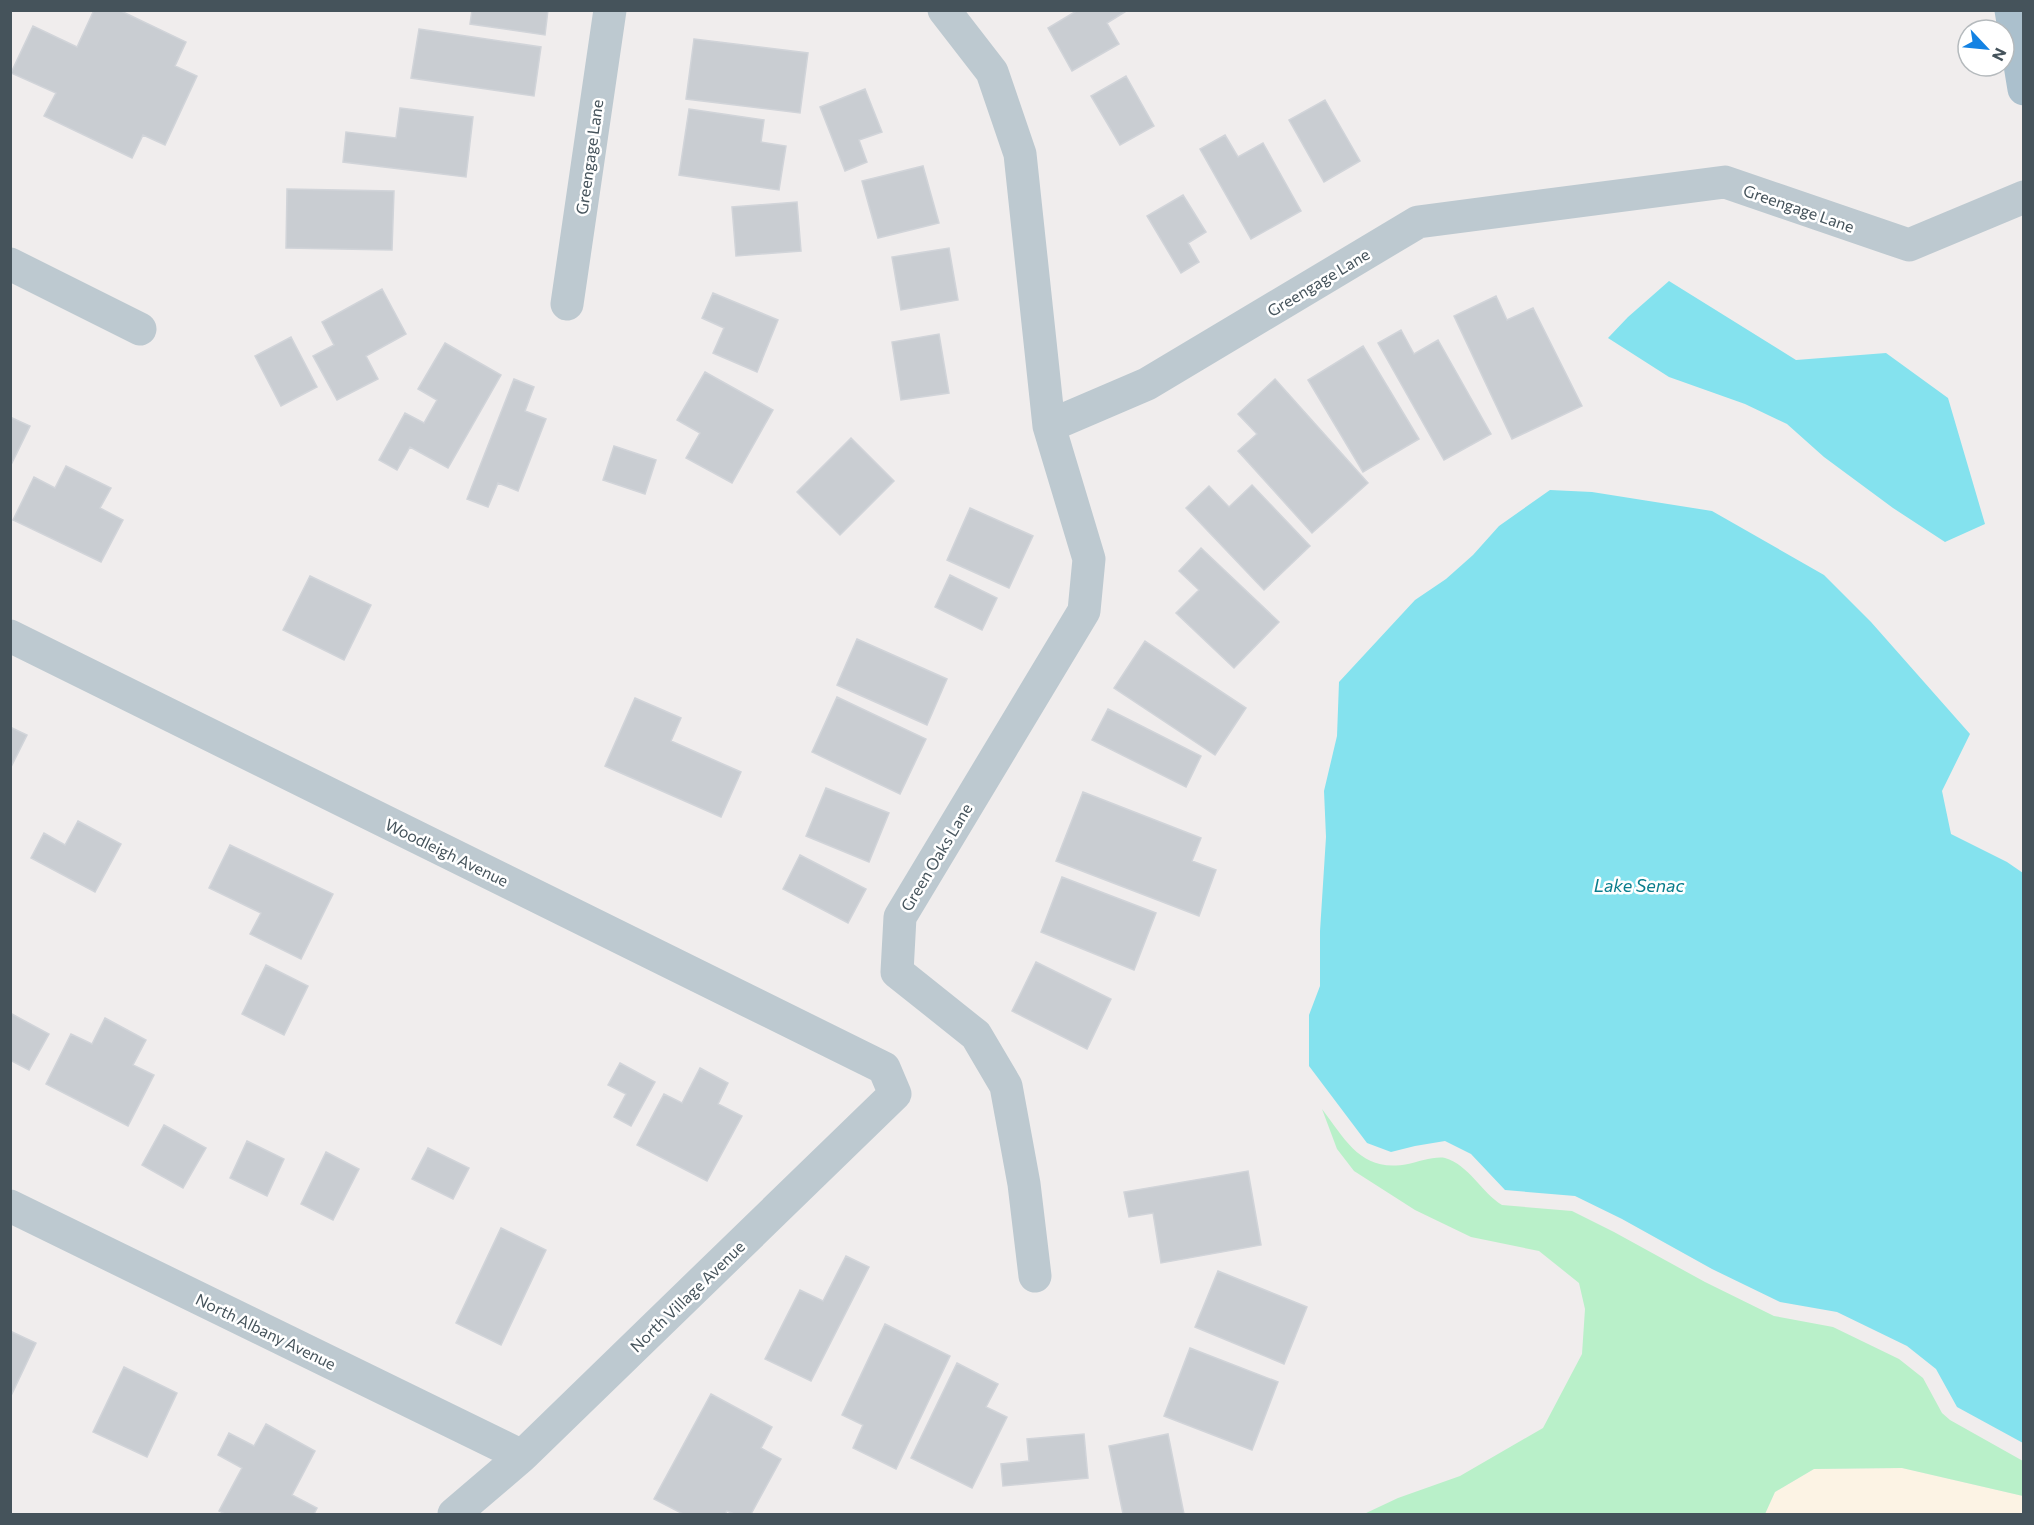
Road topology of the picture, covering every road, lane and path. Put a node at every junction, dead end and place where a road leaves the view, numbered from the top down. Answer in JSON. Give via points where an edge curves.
{"nodes":[{"id":1,"x":610,"y":10,"type":"edge"},
{"id":2,"x":944,"y":10,"type":"edge"},
{"id":3,"x":2011,"y":10,"type":"edge"},
{"id":4,"x":2024,"y":89,"type":"edge"},
{"id":5,"x":2024,"y":197,"type":"edge"},
{"id":6,"x":10,"y":264,"type":"edge"},
{"id":7,"x":567,"y":304,"type":"dead end"},
{"id":8,"x":140,"y":329,"type":"dead end"},
{"id":9,"x":1049,"y":426,"type":"junction"},
{"id":10,"x":10,"y":636,"type":"edge"},
{"id":11,"x":884,"y":1068,"type":"joint"},
{"id":12,"x":10,"y":1206,"type":"edge"},
{"id":13,"x":1035,"y":1276,"type":"dead end"},
{"id":14,"x":522,"y":1456,"type":"junction"},
{"id":15,"x":454,"y":1515,"type":"edge"}],
"edges":[{"from":1,"to":7,"type":"street","name":"Greengage Lane"},
{"from":2,"to":9,"type":"street","via":[[992,72],[1020,154]]},
{"from":3,"to":4,"type":"main road"},
{"from":5,"to":9,"type":"street","name":"Greengage Lane","via":[[1909,245],[1725,182],[1418,222],[1147,384]]},
{"from":6,"to":8,"type":"street"},
{"from":9,"to":13,"type":"street","name":"Green Oaks Lane","via":[[1089,559],[1084,611],[900,917],[897,972],[976,1035],[1006,1086],[1024,1184]]},
{"from":10,"to":11,"type":"street","name":"Woodleigh Avenue"},
{"from":11,"to":14,"type":"street","name":"North Village Avenue","via":[[895,1094]]},
{"from":12,"to":14,"type":"street","name":"North Albany Avenue"},
{"from":14,"to":15,"type":"street","name":"North Village Avenue"}]}
